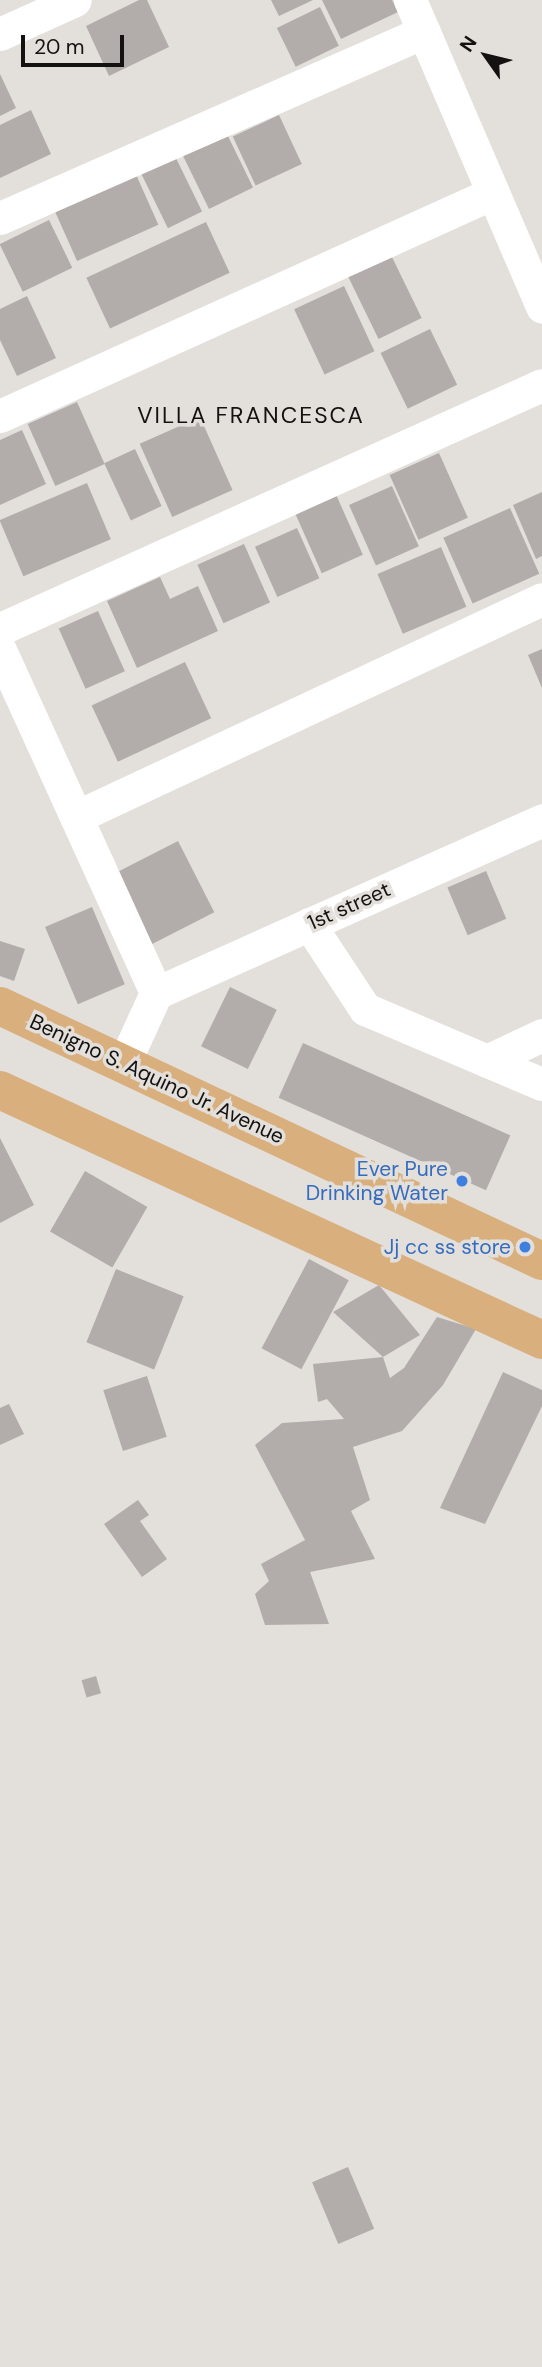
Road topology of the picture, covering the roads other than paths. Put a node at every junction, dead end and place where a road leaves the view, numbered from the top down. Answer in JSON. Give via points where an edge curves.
{"nodes":[{"id":1,"x":75,"y":0,"type":"edge"},
{"id":2,"x":410,"y":0,"type":"edge"},
{"id":3,"x":424,"y":32,"type":"junction"},
{"id":4,"x":0,"y":34,"type":"edge"},
{"id":5,"x":493,"y":193,"type":"junction"},
{"id":6,"x":0,"y":218,"type":"edge"},
{"id":7,"x":542,"y":307,"type":"edge"},
{"id":8,"x":542,"y":385,"type":"edge"},
{"id":9,"x":0,"y":416,"type":"edge"},
{"id":10,"x":542,"y":599,"type":"edge"},
{"id":11,"x":0,"y":629,"type":"edge"},
{"id":12,"x":0,"y":650,"type":"edge"},
{"id":13,"x":76,"y":817,"type":"junction"},
{"id":14,"x":542,"y":820,"type":"edge"},
{"id":15,"x":309,"y":924,"type":"junction"},
{"id":16,"x":156,"y":993,"type":"junction"},
{"id":17,"x":0,"y":1006,"type":"edge"},
{"id":18,"x":542,"y":1035,"type":"edge"},
{"id":19,"x":488,"y":1061,"type":"junction"},
{"id":20,"x":124,"y":1063,"type":"junction"},
{"id":21,"x":542,"y":1084,"type":"edge"},
{"id":22,"x":0,"y":1090,"type":"edge"},
{"id":23,"x":542,"y":1261,"type":"edge"},
{"id":24,"x":542,"y":1340,"type":"edge"}],
"edges":[{"from":1,"to":4,"type":"street"},
{"from":2,"to":3,"type":"street"},
{"from":3,"to":5,"type":"street"},
{"from":3,"to":6,"type":"street"},
{"from":5,"to":7,"type":"street"},
{"from":5,"to":9,"type":"street"},
{"from":8,"to":11,"type":"street"},
{"from":10,"to":13,"type":"street"},
{"from":12,"to":13,"type":"street"},
{"from":13,"to":16,"type":"street"},
{"from":14,"to":15,"type":"street","name":"1st street"},
{"from":15,"to":16,"type":"street","name":"1st street"},
{"from":15,"to":19,"type":"street","via":[[365,1009]]},
{"from":16,"to":20,"type":"street"},
{"from":17,"to":20,"type":"main road","name":"Benigno S. Aquino Jr. Avenue"},
{"from":18,"to":19,"type":"street"},
{"from":19,"to":21,"type":"street"},
{"from":20,"to":23,"type":"main road","name":"Benigno S. Aquino Jr. Avenue"},
{"from":22,"to":24,"type":"main road"}]}
